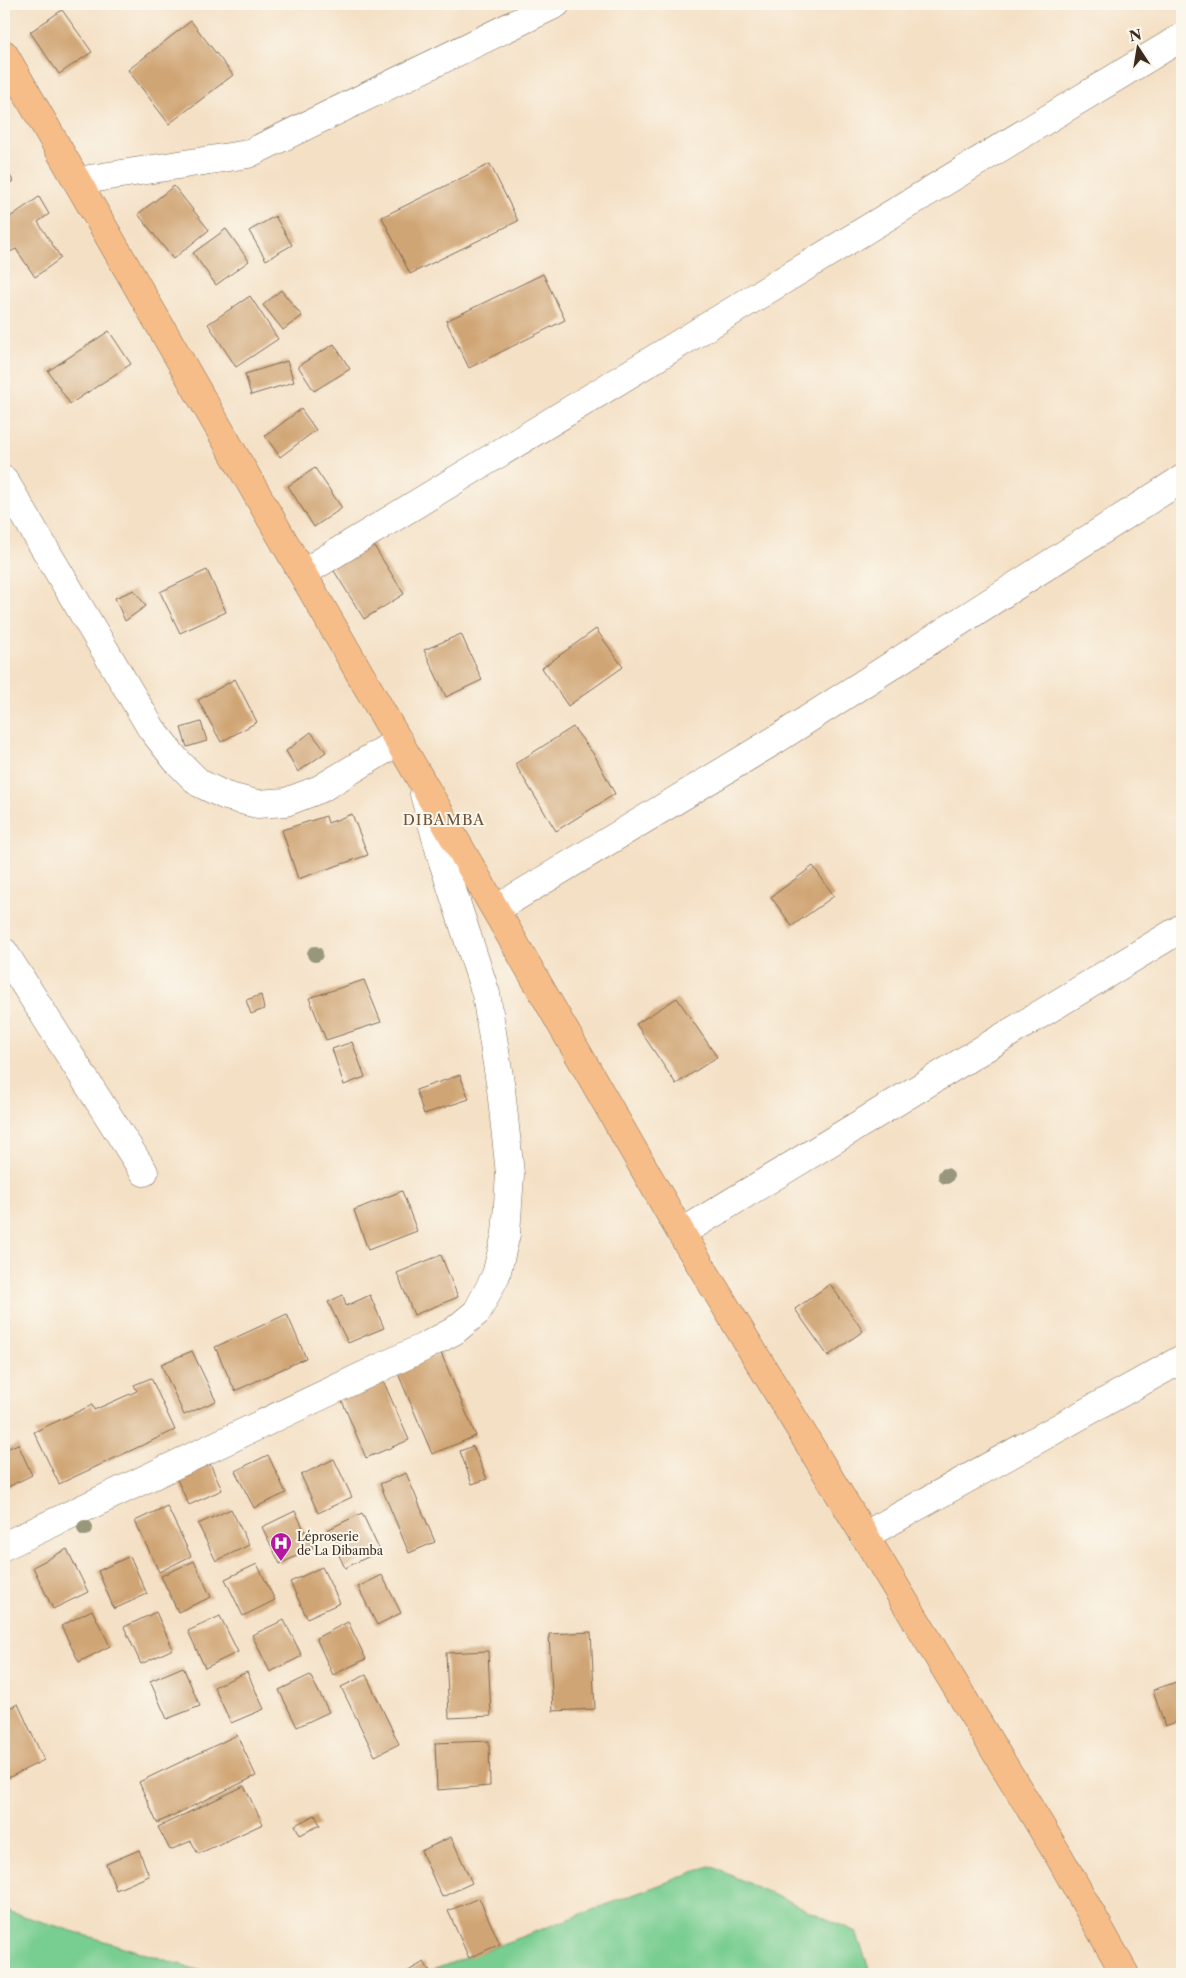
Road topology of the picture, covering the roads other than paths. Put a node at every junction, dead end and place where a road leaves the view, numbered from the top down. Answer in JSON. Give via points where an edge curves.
{"nodes":[{"id":1,"x":556,"y":4,"type":"edge"},
{"id":2,"x":1182,"y":37,"type":"edge"},
{"id":3,"x":4,"y":54,"type":"edge"},
{"id":4,"x":77,"y":181,"type":"junction"},
{"id":5,"x":1182,"y":479,"type":"edge"},
{"id":6,"x":4,"y":480,"type":"edge"},
{"id":7,"x":303,"y":573,"type":"junction"},
{"id":8,"x":400,"y":741,"type":"junction"},
{"id":9,"x":418,"y":773,"type":"junction"},
{"id":10,"x":496,"y":909,"type":"junction"},
{"id":11,"x":1182,"y":928,"type":"edge"},
{"id":12,"x":4,"y":952,"type":"edge"},
{"id":13,"x":144,"y":1172,"type":"dead end"},
{"id":14,"x":681,"y":1234,"type":"junction"},
{"id":15,"x":1182,"y":1360,"type":"edge"},
{"id":16,"x":864,"y":1536,"type":"junction"},
{"id":17,"x":4,"y":1546,"type":"edge"},
{"id":18,"x":1125,"y":1974,"type":"edge"}],
"edges":[{"from":1,"to":4,"type":"street","via":[[248,154]]},
{"from":2,"to":7,"type":"street"},
{"from":3,"to":4,"type":"main road"},
{"from":4,"to":7,"type":"main road"},
{"from":5,"to":10,"type":"street","via":[[778,739]]},
{"from":6,"to":8,"type":"street","via":[[151,728],[199,783],[226,796],[257,804],[286,802],[320,789]]},
{"from":7,"to":8,"type":"main road"},
{"from":8,"to":9,"type":"main road"},
{"from":9,"to":10,"type":"main road"},
{"from":9,"to":17,"type":"street","via":[[486,994],[501,1089],[510,1174],[506,1234],[496,1275],[477,1312],[454,1331],[424,1347]]},
{"from":10,"to":14,"type":"main road"},
{"from":11,"to":14,"type":"street"},
{"from":12,"to":13,"type":"street"},
{"from":14,"to":16,"type":"main road"},
{"from":15,"to":16,"type":"street"},
{"from":16,"to":18,"type":"main road","via":[[1060,1858]]}]}
